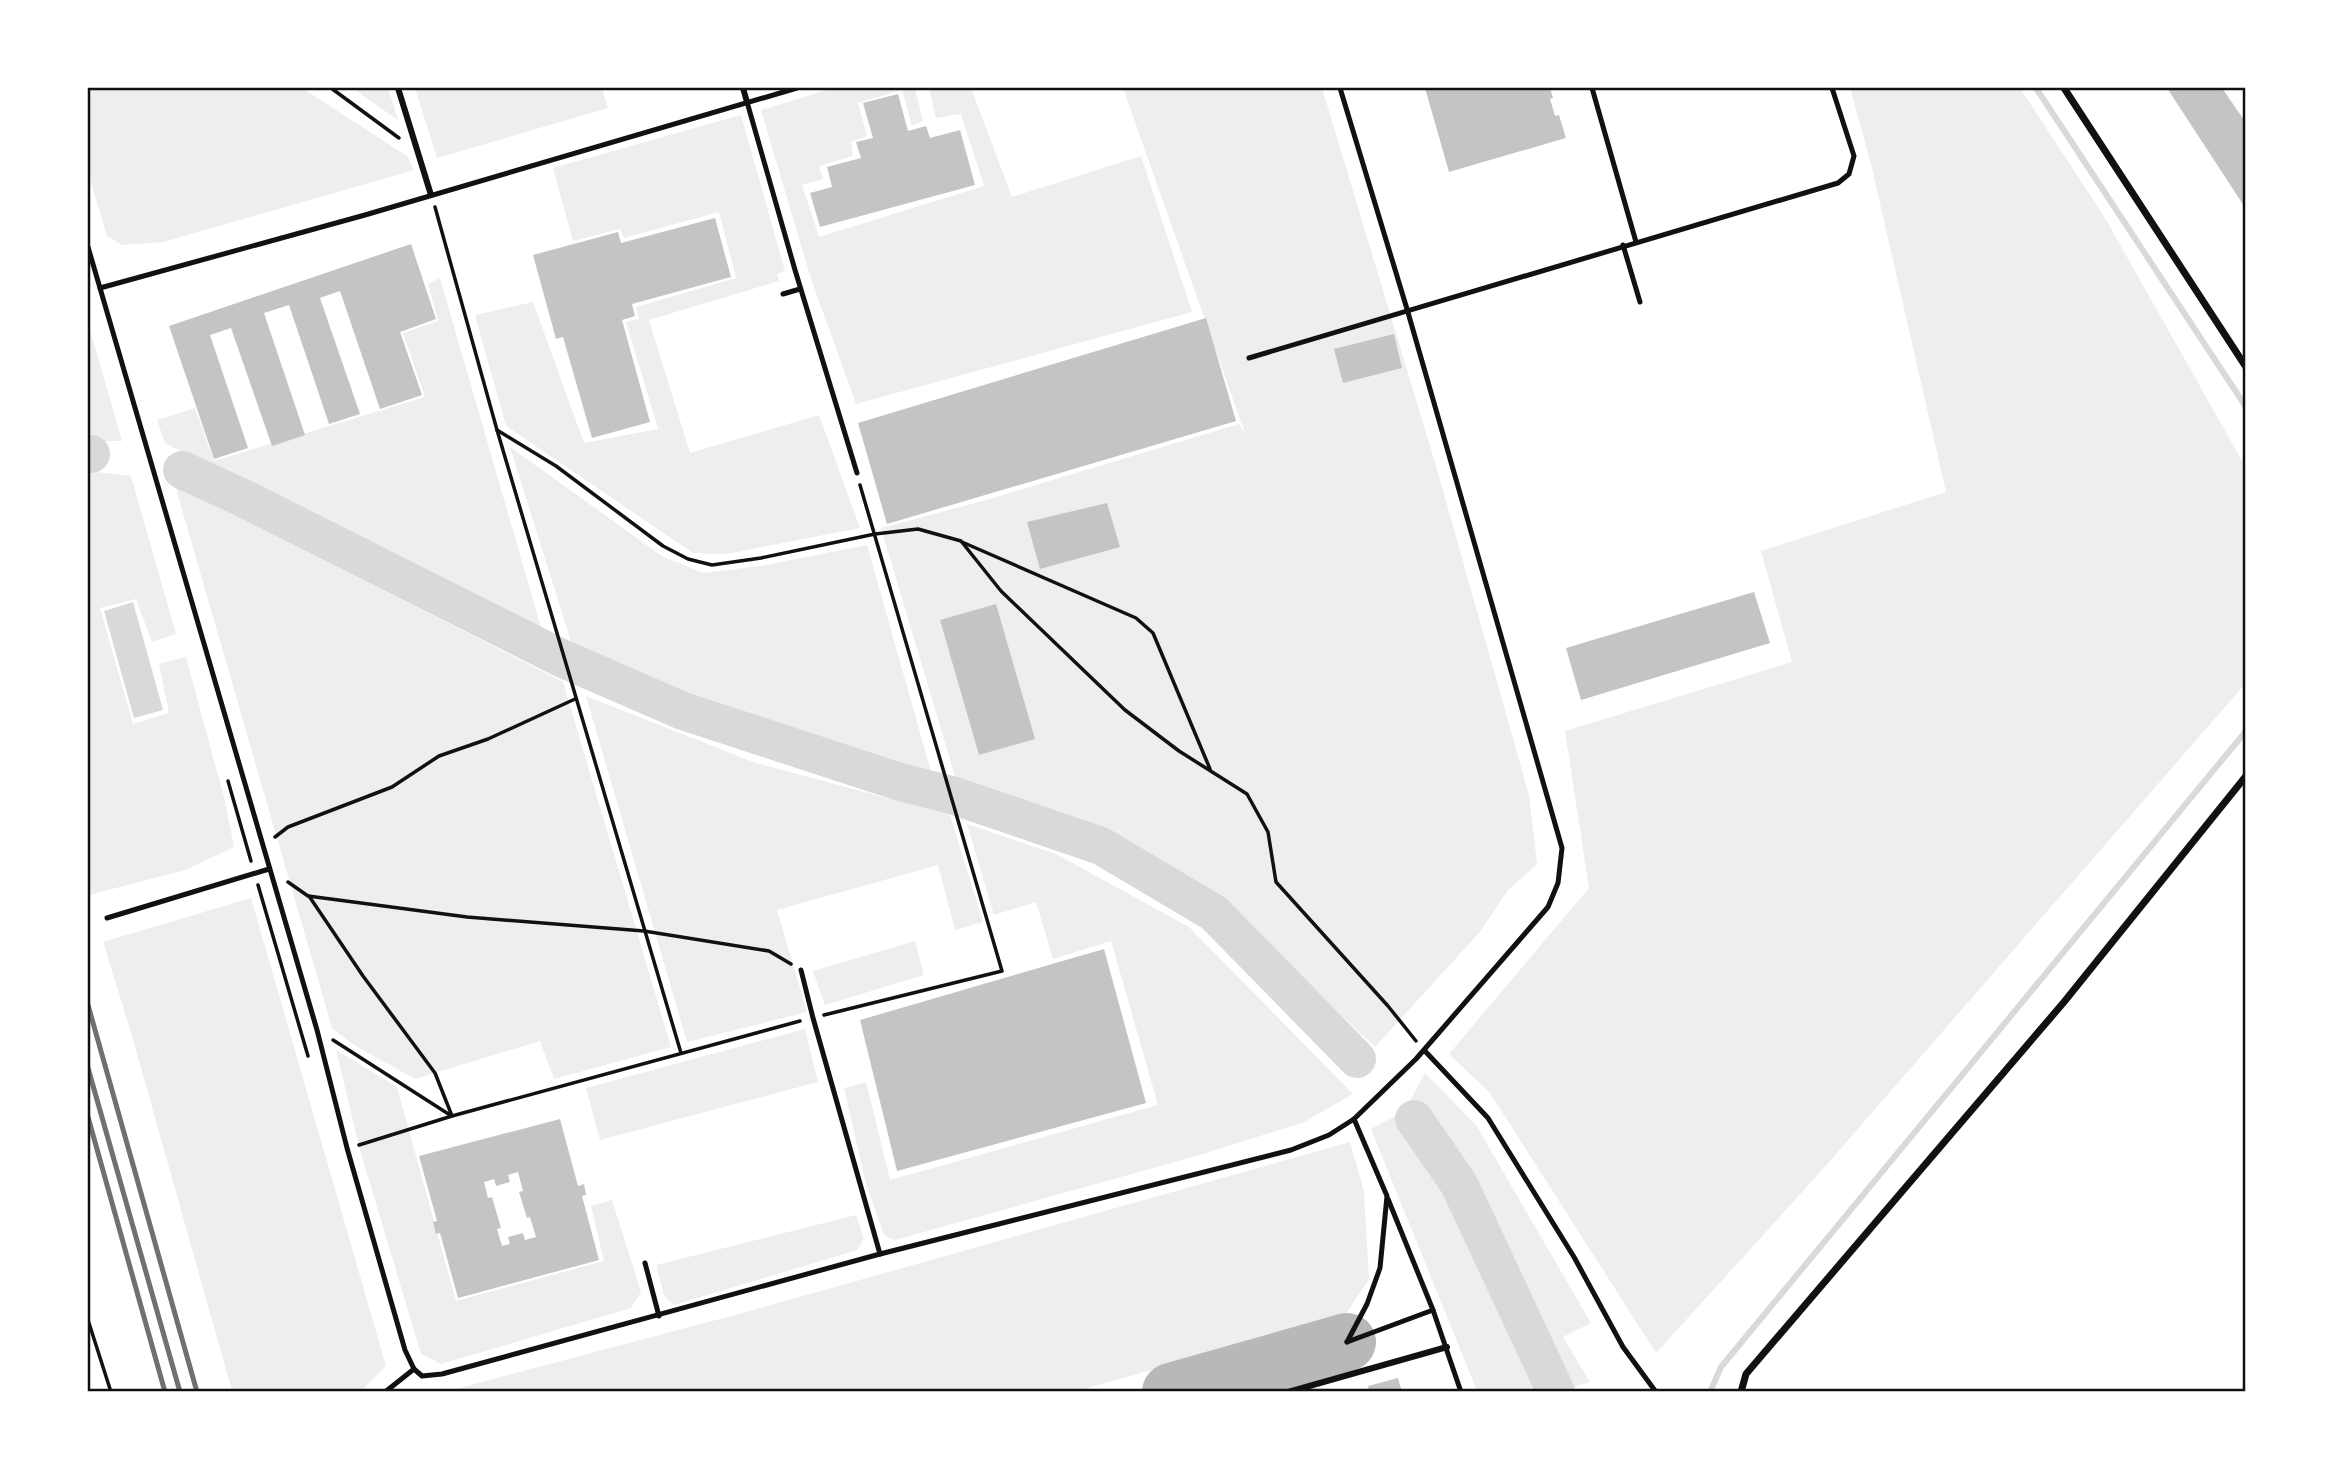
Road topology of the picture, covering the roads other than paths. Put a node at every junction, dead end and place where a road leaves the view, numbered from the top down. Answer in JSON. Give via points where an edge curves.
{"nodes":[{"id":1,"x":398,"y":88,"type":"edge"},
{"id":2,"x":743,"y":88,"type":"edge"},
{"id":3,"x":797,"y":88,"type":"edge"},
{"id":4,"x":1340,"y":88,"type":"edge"},
{"id":5,"x":1592,"y":88,"type":"edge"},
{"id":6,"x":1832,"y":88,"type":"edge"},
{"id":7,"x":2064,"y":88,"type":"edge"},
{"id":8,"x":747,"y":102,"type":"junction"},
{"id":9,"x":431,"y":195,"type":"junction"},
{"id":10,"x":1636,"y":242,"type":"junction"},
{"id":11,"x":1623,"y":245,"type":"junction"},
{"id":12,"x":88,"y":247,"type":"edge"},
{"id":13,"x":100,"y":288,"type":"junction"},
{"id":14,"x":800,"y":289,"type":"junction"},
{"id":15,"x":783,"y":294,"type":"dead end"},
{"id":16,"x":1640,"y":302,"type":"dead end"},
{"id":17,"x":1407,"y":309,"type":"junction"},
{"id":18,"x":1249,"y":358,"type":"dead end"},
{"id":19,"x":2245,"y":367,"type":"edge"},
{"id":20,"x":856,"y":473,"type":"road end"},
{"id":21,"x":2245,"y":776,"type":"edge"},
{"id":22,"x":269,"y":869,"type":"junction"},
{"id":23,"x":107,"y":918,"type":"dead end"},
{"id":24,"x":801,"y":970,"type":"road end"},
{"id":25,"x":1424,"y":1050,"type":"junction"},
{"id":26,"x":1354,"y":1119,"type":"junction"},
{"id":27,"x":1387,"y":1196,"type":"junction"},
{"id":28,"x":880,"y":1254,"type":"junction"},
{"id":29,"x":645,"y":1263,"type":"dead end"},
{"id":30,"x":1433,"y":1310,"type":"junction"},
{"id":31,"x":659,"y":1316,"type":"junction"},
{"id":32,"x":1447,"y":1347,"type":"junction"},
{"id":33,"x":414,"y":1369,"type":"junction"},
{"id":34,"x":385,"y":1391,"type":"edge"},
{"id":35,"x":1288,"y":1391,"type":"edge"},
{"id":36,"x":1461,"y":1391,"type":"edge"},
{"id":37,"x":1656,"y":1391,"type":"edge"},
{"id":38,"x":1741,"y":1391,"type":"edge"}],
"edges":[{"from":1,"to":9,"type":"street"},
{"from":2,"to":8,"type":"street"},
{"from":3,"to":8,"type":"lane"},
{"from":4,"to":17,"type":"lane"},
{"from":5,"to":10,"type":"lane"},
{"from":6,"to":10,"type":"lane","via":[[1854,156],[1849,174],[1838,183]]},
{"from":7,"to":19,"type":"street"},
{"from":8,"to":9,"type":"lane"},
{"from":8,"to":14,"type":"lane"},
{"from":9,"to":13,"type":"lane"},
{"from":10,"to":11,"type":"lane"},
{"from":11,"to":16,"type":"lane"},
{"from":11,"to":17,"type":"lane"},
{"from":12,"to":13,"type":"lane"},
{"from":13,"to":22,"type":"lane"},
{"from":14,"to":15,"type":"lane"},
{"from":14,"to":20,"type":"lane"},
{"from":17,"to":18,"type":"lane"},
{"from":17,"to":25,"type":"lane","via":[[1562,848],[1559,883],[1548,907]]},
{"from":21,"to":38,"type":"street","via":[[2064,1002],[1746,1374]]},
{"from":22,"to":23,"type":"lane"},
{"from":22,"to":33,"type":"lane"},
{"from":24,"to":28,"type":"lane"},
{"from":25,"to":26,"type":"lane"},
{"from":25,"to":37,"type":"lane","via":[[1488,1118],[1574,1257],[1623,1348]]},
{"from":26,"to":27,"type":"lane"},
{"from":26,"to":28,"type":"lane","via":[[1291,1150]]},
{"from":27,"to":30,"type":"lane"},
{"from":27,"to":30,"type":"lane","via":[[1380,1268],[1348,1342]]},
{"from":28,"to":31,"type":"lane"},
{"from":29,"to":31,"type":"lane"},
{"from":30,"to":32,"type":"lane"},
{"from":31,"to":33,"type":"lane","via":[[442,1374],[422,1376]]},
{"from":32,"to":35,"type":"street"},
{"from":32,"to":36,"type":"lane"},
{"from":33,"to":34,"type":"lane"}]}
